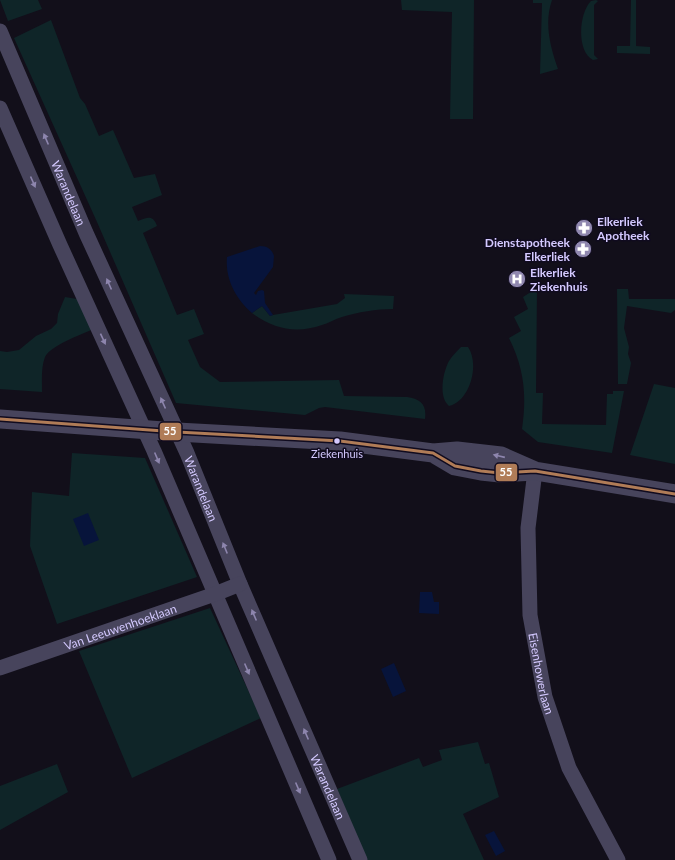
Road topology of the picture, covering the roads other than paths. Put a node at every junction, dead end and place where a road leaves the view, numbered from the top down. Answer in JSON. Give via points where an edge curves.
{"nodes":[{"id":1,"x":0,"y":31,"type":"edge"},
{"id":2,"x":0,"y":108,"type":"edge"},
{"id":3,"x":0,"y":419,"type":"edge"},
{"id":4,"x":144,"y":429,"type":"junction"},
{"id":5,"x":177,"y":432,"type":"junction"},
{"id":6,"x":535,"y":471,"type":"junction"},
{"id":7,"x":675,"y":494,"type":"edge"},
{"id":8,"x":240,"y":584,"type":"junction"},
{"id":9,"x":215,"y":594,"type":"junction"},
{"id":10,"x":0,"y":668,"type":"edge"},
{"id":11,"x":329,"y":860,"type":"edge"},
{"id":12,"x":360,"y":860,"type":"edge"},
{"id":13,"x":618,"y":860,"type":"edge"}],
"edges":[{"from":5,"to":1,"type":"street","name":"Warandelaan","one_way":true,"via":[[83,226]]},
{"from":2,"to":4,"type":"street","one_way":true},
{"from":3,"to":4,"type":"street"},
{"from":4,"to":5,"type":"street"},
{"from":4,"to":9,"type":"street","one_way":true},
{"from":5,"to":6,"type":"street","via":[[340,441],[433,453],[457,451],[501,456]]},
{"from":8,"to":5,"type":"street","name":"Warandelaan","one_way":true},
{"from":6,"to":7,"type":"street"},
{"from":6,"to":13,"type":"street","name":"Eisenhowerlaan","via":[[528,528],[530,616],[545,698],[569,768]]},
{"from":8,"to":9,"type":"street","name":"Van Leeuwenhoeklaan"},
{"from":12,"to":8,"type":"street","name":"Warandelaan","one_way":true},
{"from":9,"to":10,"type":"street","name":"Van Leeuwenhoeklaan"},
{"from":9,"to":11,"type":"street","one_way":true}]}
